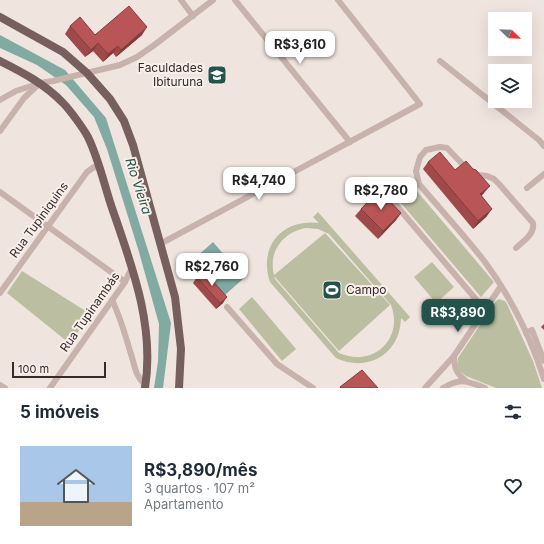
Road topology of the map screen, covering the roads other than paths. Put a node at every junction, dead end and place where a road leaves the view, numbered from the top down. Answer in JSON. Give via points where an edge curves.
{"nodes":[{"id":1,"x":181,"y":0,"type":"edge"},
{"id":2,"x":213,"y":0,"type":"edge"},
{"id":3,"x":235,"y":0,"type":"edge"},
{"id":4,"x":340,"y":1,"type":"edge"},
{"id":5,"x":193,"y":16,"type":"junction"},
{"id":6,"x":0,"y":17,"type":"edge"},
{"id":7,"x":0,"y":61,"type":"edge"},
{"id":8,"x":440,"y":61,"type":"dead end"},
{"id":9,"x":87,"y":72,"type":"junction"},
{"id":10,"x":40,"y":83,"type":"junction"},
{"id":11,"x":0,"y":100,"type":"edge"},
{"id":12,"x":0,"y":131,"type":"edge"},
{"id":13,"x":544,"y":135,"type":"edge"},
{"id":14,"x":539,"y":140,"type":"junction"},
{"id":15,"x":350,"y":142,"type":"junction"},
{"id":16,"x":544,"y":146,"type":"edge"},
{"id":17,"x":100,"y":168,"type":"junction"},
{"id":18,"x":544,"y":174,"type":"edge"},
{"id":19,"x":379,"y":185,"type":"dead end"},
{"id":20,"x":527,"y":188,"type":"dead end"},
{"id":21,"x":0,"y":192,"type":"edge"},
{"id":22,"x":48,"y":227,"type":"junction"},
{"id":23,"x":160,"y":244,"type":"junction"},
{"id":24,"x":516,"y":248,"type":"dead end"},
{"id":25,"x":132,"y":267,"type":"junction"},
{"id":26,"x":125,"y":282,"type":"junction"},
{"id":27,"x":501,"y":286,"type":"junction"},
{"id":28,"x":0,"y":293,"type":"edge"},
{"id":29,"x":112,"y":300,"type":"junction"},
{"id":30,"x":227,"y":307,"type":"dead end"},
{"id":31,"x":485,"y":310,"type":"junction"},
{"id":32,"x":529,"y":332,"type":"junction"},
{"id":33,"x":454,"y":356,"type":"junction"},
{"id":34,"x":544,"y":358,"type":"edge"},
{"id":35,"x":544,"y":379,"type":"edge"},
{"id":36,"x":465,"y":380,"type":"junction"},
{"id":37,"x":0,"y":385,"type":"edge"},
{"id":38,"x":145,"y":387,"type":"edge"},
{"id":39,"x":4,"y":388,"type":"edge"},
{"id":40,"x":50,"y":388,"type":"edge"},
{"id":41,"x":179,"y":388,"type":"edge"},
{"id":42,"x":313,"y":388,"type":"edge"},
{"id":43,"x":425,"y":388,"type":"edge"},
{"id":44,"x":443,"y":388,"type":"edge"},
{"id":45,"x":485,"y":388,"type":"edge"}],
"edges":[{"from":1,"to":5,"type":"street"},
{"from":2,"to":5,"type":"street"},
{"from":3,"to":15,"type":"street"},
{"from":4,"to":15,"type":"street","via":[[420,104]]},
{"from":5,"to":9,"type":"street","via":[[136,57],[120,65]]},
{"from":6,"to":9,"type":"main road","via":[[63,52]]},
{"from":7,"to":10,"type":"main road"},
{"from":8,"to":14,"type":"street"},
{"from":9,"to":10,"type":"street"},
{"from":9,"to":23,"type":"main road","via":[[110,99],[124,121]]},
{"from":10,"to":11,"type":"street","via":[[16,91]]},
{"from":10,"to":12,"type":"street","via":[[24,98]]},
{"from":10,"to":17,"type":"main road","via":[[62,102],[87,136]]},
{"from":13,"to":14,"type":"street"},
{"from":14,"to":16,"type":"street"},
{"from":15,"to":23,"type":"street"},
{"from":17,"to":22,"type":"street","name":"Rua Tupiniquins","via":[[94,167],[87,172]]},
{"from":17,"to":25,"type":"main road"},
{"from":18,"to":20,"type":"street"},
{"from":19,"to":31,"type":"street"},
{"from":21,"to":22,"type":"street"},
{"from":22,"to":26,"type":"street"},
{"from":22,"to":28,"type":"street","name":"Rua Tupiniquins"},
{"from":23,"to":41,"type":"main road","via":[[175,297],[181,349]]},
{"from":24,"to":27,"type":"street","via":[[534,229],[532,223],[494,179],[471,173],[447,148],[426,150],[420,157],[416,171],[419,184],[472,245]]},
{"from":25,"to":26,"type":"street","name":"Rua Tupinambás"},
{"from":25,"to":38,"type":"main road","via":[[141,299],[148,344]]},
{"from":26,"to":29,"type":"street","name":"Rua Tupinambás"},
{"from":27,"to":31,"type":"street"},
{"from":27,"to":32,"type":"street"},
{"from":29,"to":38,"type":"street","via":[[138,378]]},
{"from":29,"to":40,"type":"street","name":"Rua Tupinambás"},
{"from":30,"to":42,"type":"street","via":[[276,364]]},
{"from":31,"to":33,"type":"street"},
{"from":32,"to":34,"type":"street"},
{"from":32,"to":35,"type":"street"},
{"from":33,"to":36,"type":"street","via":[[454,366]]},
{"from":33,"to":43,"type":"street"},
{"from":36,"to":44,"type":"street"},
{"from":36,"to":45,"type":"street"},
{"from":37,"to":39,"type":"street"}]}
